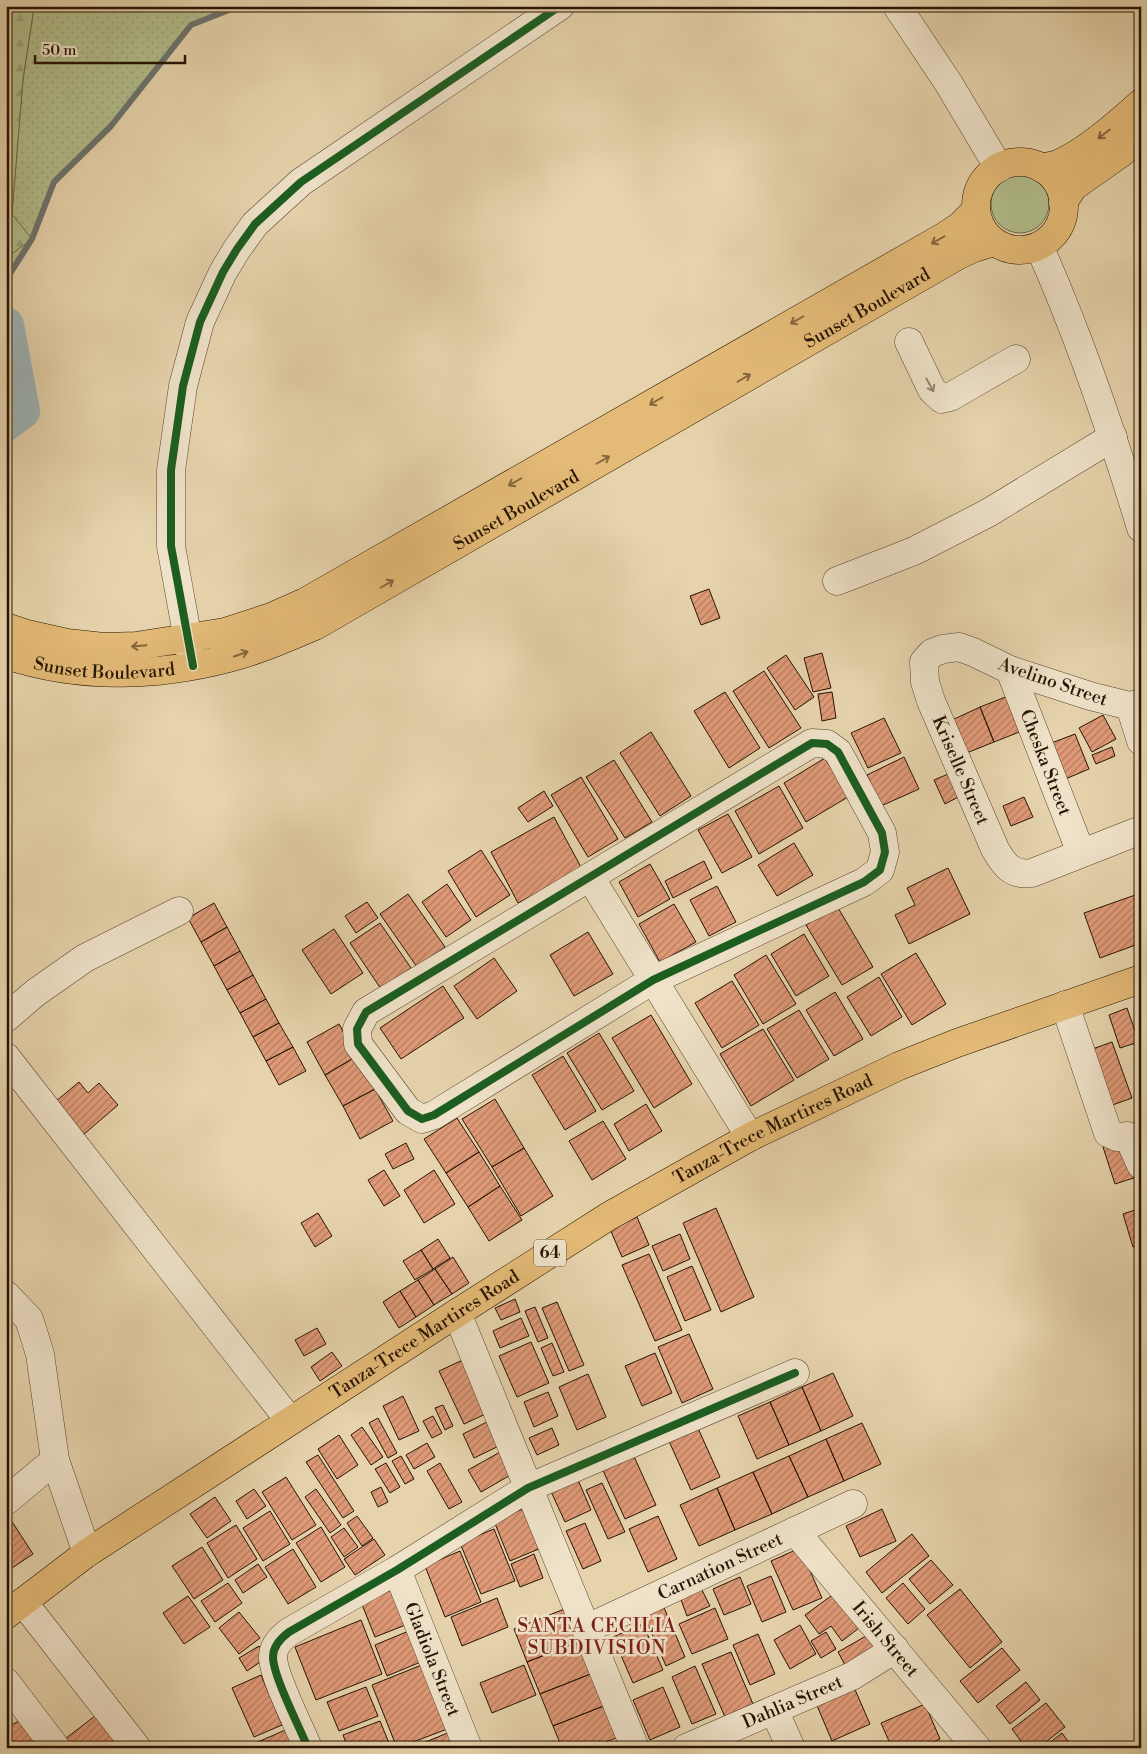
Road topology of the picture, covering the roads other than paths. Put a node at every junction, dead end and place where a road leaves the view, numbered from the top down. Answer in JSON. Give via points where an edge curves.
{"nodes":[{"id":1,"x":560,"y":6,"type":"edge"},
{"id":2,"x":897,"y":6,"type":"edge"},
{"id":3,"x":1141,"y":102,"type":"edge"},
{"id":4,"x":1141,"y":136,"type":"edge"},
{"id":5,"x":999,"y":168,"type":"junction"},
{"id":6,"x":1041,"y":168,"type":"junction"},
{"id":7,"x":1063,"y":203,"type":"junction"},
{"id":8,"x":976,"y":210,"type":"junction"},
{"id":9,"x":994,"y":242,"type":"junction"},
{"id":10,"x":1039,"y":246,"type":"junction"},
{"id":11,"x":908,"y":342,"type":"dead end"},
{"id":12,"x":1016,"y":359,"type":"dead end"},
{"id":13,"x":1113,"y":437,"type":"junction"},
{"id":14,"x":1141,"y":489,"type":"edge"},
{"id":15,"x":1141,"y":528,"type":"edge"},
{"id":16,"x":837,"y":581,"type":"dead end"},
{"id":17,"x":6,"y":627,"type":"edge"},
{"id":18,"x":188,"y":639,"type":"junction"},
{"id":19,"x":6,"y":655,"type":"edge"},
{"id":20,"x":924,"y":662,"type":"joint"},
{"id":21,"x":193,"y":666,"type":"junction"},
{"id":22,"x":1010,"y":670,"type":"junction"},
{"id":23,"x":1135,"y":705,"type":"edge"},
{"id":24,"x":1141,"y":742,"type":"edge"},
{"id":25,"x":1141,"y":830,"type":"edge"},
{"id":26,"x":1081,"y":853,"type":"junction"},
{"id":27,"x":590,"y":877,"type":"junction"},
{"id":28,"x":179,"y":911,"type":"dead end"},
{"id":29,"x":1141,"y":979,"type":"edge"},
{"id":30,"x":653,"y":980,"type":"junction"},
{"id":31,"x":1064,"y":1005,"type":"junction"},
{"id":32,"x":6,"y":1018,"type":"edge"},
{"id":33,"x":6,"y":1057,"type":"edge"},
{"id":34,"x":750,"y":1137,"type":"junction"},
{"id":35,"x":1141,"y":1165,"type":"edge"},
{"id":36,"x":6,"y":1295,"type":"edge"},
{"id":37,"x":456,"y":1313,"type":"junction"},
{"id":38,"x":795,"y":1373,"type":"dead end"},
{"id":39,"x":290,"y":1421,"type":"junction"},
{"id":40,"x":54,"y":1460,"type":"junction"},
{"id":41,"x":528,"y":1488,"type":"junction"},
{"id":42,"x":6,"y":1501,"type":"edge"},
{"id":43,"x":853,"y":1504,"type":"dead end"},
{"id":44,"x":795,"y":1531,"type":"junction"},
{"id":45,"x":87,"y":1553,"type":"junction"},
{"id":46,"x":397,"y":1570,"type":"junction"},
{"id":47,"x":14,"y":1609,"type":"edge"},
{"id":48,"x":586,"y":1629,"type":"junction"},
{"id":49,"x":894,"y":1649,"type":"junction"},
{"id":50,"x":6,"y":1682,"type":"edge"},
{"id":51,"x":774,"y":1710,"type":"junction"},
{"id":52,"x":56,"y":1748,"type":"edge"},
{"id":53,"x":137,"y":1748,"type":"edge"},
{"id":54,"x":308,"y":1748,"type":"edge"},
{"id":55,"x":468,"y":1748,"type":"edge"},
{"id":56,"x":635,"y":1748,"type":"edge"},
{"id":57,"x":686,"y":1748,"type":"edge"},
{"id":58,"x":791,"y":1748,"type":"edge"},
{"id":59,"x":977,"y":1748,"type":"edge"}],
"edges":[{"from":1,"to":18,"type":"street","via":[[301,182],[256,224],[223,272],[200,322],[183,386],[171,470],[171,546]]},
{"from":2,"to":5,"type":"street"},
{"from":3,"to":6,"type":"main road","one_way":true,"via":[[1073,155],[1058,164]]},
{"from":4,"to":7,"type":"main road","via":[[1073,187]]},
{"from":5,"to":6,"type":"main road","via":[[1020,163]]},
{"from":5,"to":8,"type":"main road","via":[[984,181],[976,199]]},
{"from":6,"to":7,"type":"main road","via":[[1056,182]]},
{"from":7,"to":10,"type":"main road","via":[[1058,228]]},
{"from":8,"to":9,"type":"main road","via":[[981,228]]},
{"from":8,"to":18,"type":"main road","name":"Sunset Boulevard","one_way":true,"via":[[945,236],[305,602],[271,618]]},
{"from":9,"to":10,"type":"main road","via":[[1016,250]]},
{"from":21,"to":9,"type":"main road","name":"Sunset Boulevard","one_way":true,"via":[[278,642],[315,626],[948,261]]},
{"from":10,"to":13,"type":"street","via":[[1060,293]]},
{"from":11,"to":12,"type":"street","one_way":true,"via":[[932,390],[942,399]]},
{"from":13,"to":14,"type":"street"},
{"from":13,"to":15,"type":"street"},
{"from":13,"to":16,"type":"street","via":[[988,513],[914,551]]},
{"from":18,"to":17,"type":"main road","name":"Sunset Boulevard","one_way":true,"via":[[104,647],[68,643]]},
{"from":18,"to":21,"type":"street"},
{"from":19,"to":21,"type":"main road","name":"Sunset Boulevard","via":[[62,669],[104,673],[140,673]]},
{"from":20,"to":22,"type":"street","name":"Avelino Street","via":[[932,653],[959,647]]},
{"from":20,"to":26,"type":"street","name":"Kriselle Street","via":[[925,682],[931,701],[1002,861],[1012,870],[1032,873]]},
{"from":22,"to":23,"type":"street","name":"Avelino Street"},
{"from":22,"to":26,"type":"street","name":"Cheska Street"},
{"from":23,"to":24,"type":"street","name":"Avelino Street"},
{"from":25,"to":26,"type":"street"},
{"from":27,"to":30,"type":"street"},
{"from":27,"to":30,"type":"street","via":[[366,1012],[357,1028],[358,1044],[408,1111],[422,1119],[434,1115]]},
{"from":27,"to":30,"type":"street","via":[[812,743],[827,744],[838,752],[882,833],[885,852],[880,870],[864,882]]},
{"from":28,"to":32,"type":"street","via":[[85,958]]},
{"from":29,"to":31,"type":"main road","name":"Tanza-Trece Martires Road","number":"64"},
{"from":30,"to":34,"type":"street"},
{"from":31,"to":34,"type":"main road","name":"Tanza-Trece Martires Road","number":"64","via":[[899,1066]]},
{"from":31,"to":35,"type":"street","via":[[1108,1132],[1117,1137],[1128,1136]]},
{"from":33,"to":39,"type":"street"},
{"from":34,"to":37,"type":"main road","name":"Tanza-Trece Martires Road","number":"64","via":[[609,1216]]},
{"from":36,"to":40,"type":"street","via":[[29,1319],[40,1354]]},
{"from":37,"to":39,"type":"main road","name":"Tanza-Trece Martires Road","number":"64"},
{"from":37,"to":41,"type":"street"},
{"from":38,"to":41,"type":"street"},
{"from":39,"to":45,"type":"main road","name":"Tanza-Trece Martires Road","number":"64"},
{"from":40,"to":42,"type":"street"},
{"from":40,"to":45,"type":"street"},
{"from":41,"to":46,"type":"street"},
{"from":41,"to":48,"type":"street"},
{"from":43,"to":44,"type":"street","name":"Carnation Street"},
{"from":44,"to":48,"type":"street","name":"Carnation Street"},
{"from":44,"to":49,"type":"street","name":"Irish Street"},
{"from":45,"to":47,"type":"main road","name":"Tanza-Trece Martires Road","number":"64"},
{"from":46,"to":54,"type":"street","via":[[289,1632],[275,1647],[276,1673]]},
{"from":46,"to":55,"type":"street","name":"Gladiola Street"},
{"from":47,"to":53,"type":"street"},
{"from":48,"to":56,"type":"street"},
{"from":49,"to":51,"type":"street","name":"Dahlia Street","via":[[852,1676]]},
{"from":49,"to":59,"type":"street","name":"Irish Street"},
{"from":50,"to":52,"type":"street"},
{"from":51,"to":57,"type":"street","name":"Dahlia Street"},
{"from":51,"to":58,"type":"street"}]}
